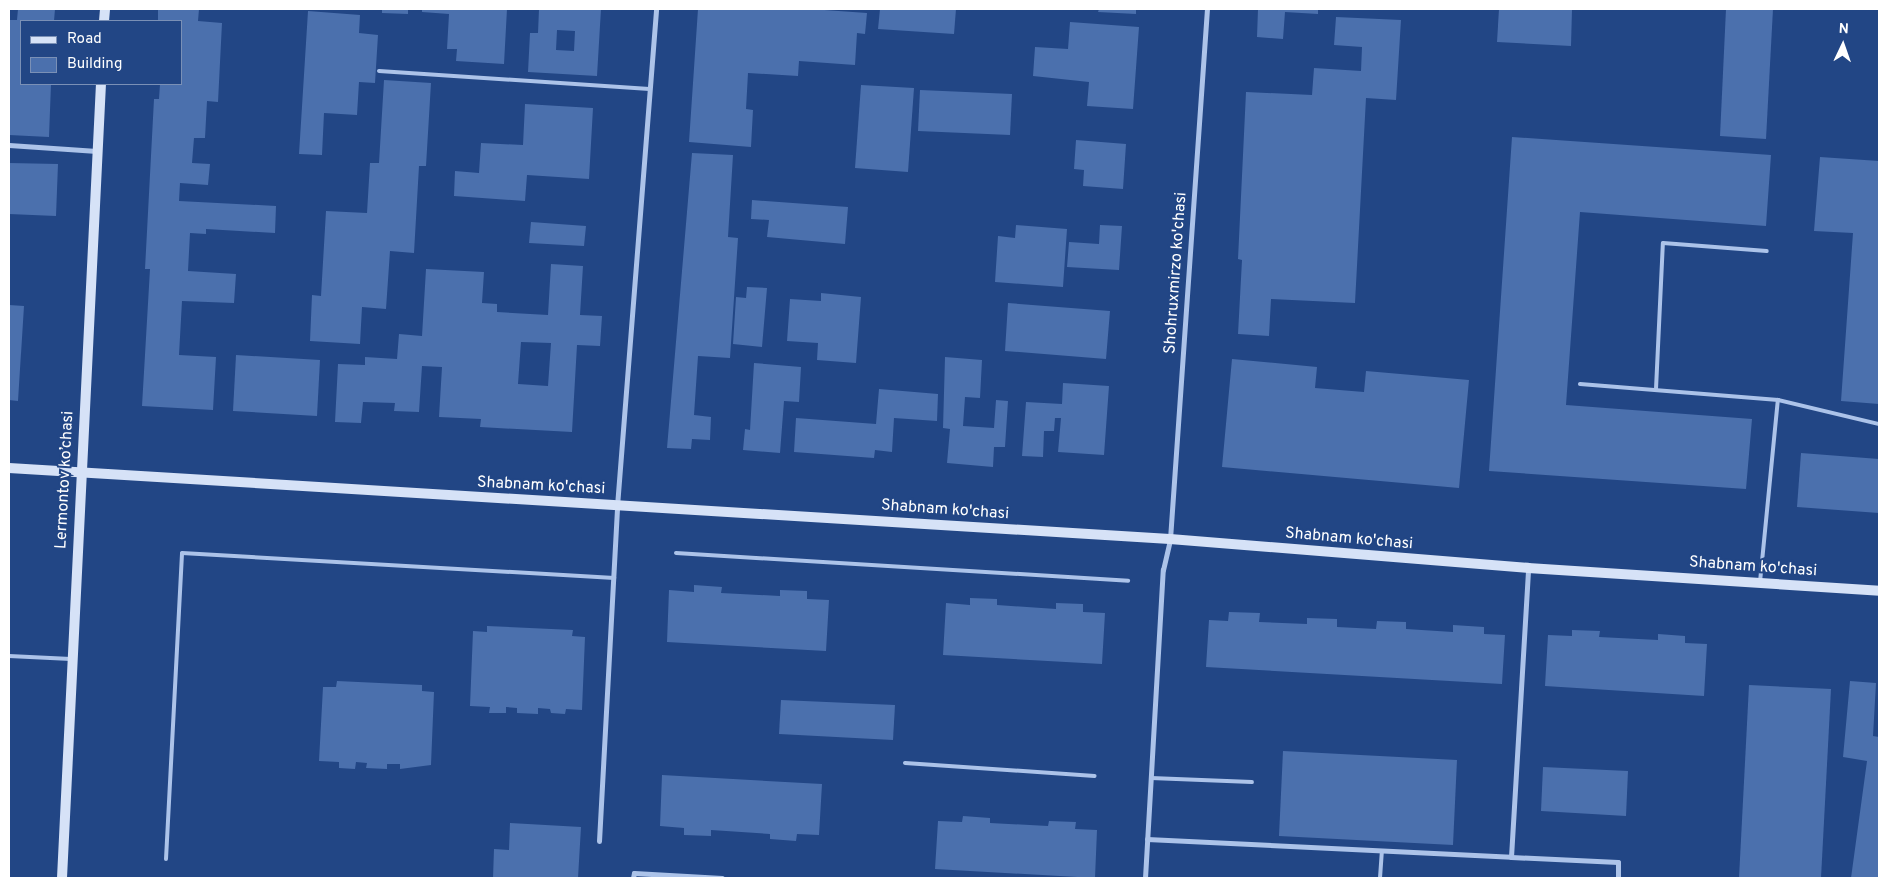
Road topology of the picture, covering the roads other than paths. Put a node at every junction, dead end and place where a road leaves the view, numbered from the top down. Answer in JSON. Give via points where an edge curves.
{"nodes":[{"id":1,"x":656,"y":9,"type":"edge"},
{"id":2,"x":1207,"y":9,"type":"edge"},
{"id":3,"x":378,"y":71,"type":"dead end"},
{"id":4,"x":101,"y":85,"type":"edge"},
{"id":5,"x":649,"y":89,"type":"junction"},
{"id":6,"x":9,"y":145,"type":"edge"},
{"id":7,"x":97,"y":151,"type":"junction"},
{"id":8,"x":1767,"y":251,"type":"dead end"},
{"id":9,"x":1580,"y":384,"type":"dead end"},
{"id":10,"x":1656,"y":389,"type":"junction"},
{"id":11,"x":1778,"y":400,"type":"junction"},
{"id":12,"x":1879,"y":424,"type":"edge"},
{"id":13,"x":9,"y":468,"type":"edge"},
{"id":14,"x":80,"y":474,"type":"junction"},
{"id":15,"x":617,"y":506,"type":"junction"},
{"id":16,"x":1170,"y":539,"type":"junction"},
{"id":17,"x":676,"y":553,"type":"dead end"},
{"id":18,"x":1528,"y":568,"type":"junction"},
{"id":19,"x":614,"y":578,"type":"junction"},
{"id":20,"x":1128,"y":582,"type":"dead end"},
{"id":21,"x":1760,"y":582,"type":"junction"},
{"id":22,"x":1879,"y":591,"type":"edge"},
{"id":23,"x":9,"y":656,"type":"edge"},
{"id":24,"x":73,"y":659,"type":"junction"},
{"id":25,"x":905,"y":764,"type":"dead end"},
{"id":26,"x":1095,"y":776,"type":"dead end"},
{"id":27,"x":1150,"y":778,"type":"junction"},
{"id":28,"x":1252,"y":782,"type":"dead end"},
{"id":29,"x":1147,"y":839,"type":"junction"},
{"id":30,"x":599,"y":840,"type":"dead end"},
{"id":31,"x":1382,"y":852,"type":"junction"},
{"id":32,"x":1511,"y":857,"type":"junction"},
{"id":33,"x":166,"y":859,"type":"dead end"},
{"id":34,"x":62,"y":878,"type":"edge"},
{"id":35,"x":633,"y":878,"type":"edge"},
{"id":36,"x":722,"y":878,"type":"edge"},
{"id":37,"x":1145,"y":878,"type":"edge"},
{"id":38,"x":1380,"y":878,"type":"edge"},
{"id":39,"x":1618,"y":878,"type":"edge"}],
"edges":[{"from":1,"to":5,"type":"street"},
{"from":2,"to":16,"type":"street","name":"Shohruxmirzo ko'chasi"},
{"from":3,"to":5,"type":"lane"},
{"from":4,"to":7,"type":"street","name":"Lermontov ko’chasi"},
{"from":5,"to":15,"type":"street"},
{"from":6,"to":7,"type":"street"},
{"from":7,"to":14,"type":"street","name":"Lermontov ko’chasi"},
{"from":8,"to":10,"type":"lane","via":[[1662,243]]},
{"from":9,"to":10,"type":"lane"},
{"from":10,"to":11,"type":"lane"},
{"from":11,"to":12,"type":"lane"},
{"from":11,"to":21,"type":"lane"},
{"from":13,"to":14,"type":"street","name":"Shabnam ko'chasi"},
{"from":14,"to":15,"type":"street","name":"Shabnam ko'chasi"},
{"from":14,"to":24,"type":"street","name":"Lermontov ko’chasi"},
{"from":15,"to":16,"type":"street","name":"Shabnam ko'chasi"},
{"from":15,"to":19,"type":"street"},
{"from":16,"to":18,"type":"street","name":"Shabnam ko'chasi"},
{"from":16,"to":27,"type":"street","name":"Shohruxmirzo ko'chasi","via":[[1163,570]]},
{"from":17,"to":20,"type":"lane"},
{"from":18,"to":21,"type":"street","name":"Shabnam ko'chasi"},
{"from":18,"to":32,"type":"street"},
{"from":19,"to":30,"type":"street"},
{"from":19,"to":33,"type":"lane","via":[[182,553]]},
{"from":21,"to":22,"type":"street","name":"Shabnam ko'chasi"},
{"from":23,"to":24,"type":"lane"},
{"from":24,"to":34,"type":"street","name":"Lermontov ko’chasi"},
{"from":25,"to":26,"type":"lane"},
{"from":27,"to":28,"type":"lane"},
{"from":27,"to":29,"type":"street","name":"Shohruxmirzo ko'chasi"},
{"from":29,"to":31,"type":"street"},
{"from":29,"to":37,"type":"street","name":"Shohruxmirzo ko'chasi"},
{"from":31,"to":32,"type":"street"},
{"from":31,"to":38,"type":"lane"},
{"from":32,"to":39,"type":"street","via":[[1618,862]]},
{"from":35,"to":36,"type":"street","via":[[634,873]]}]}
